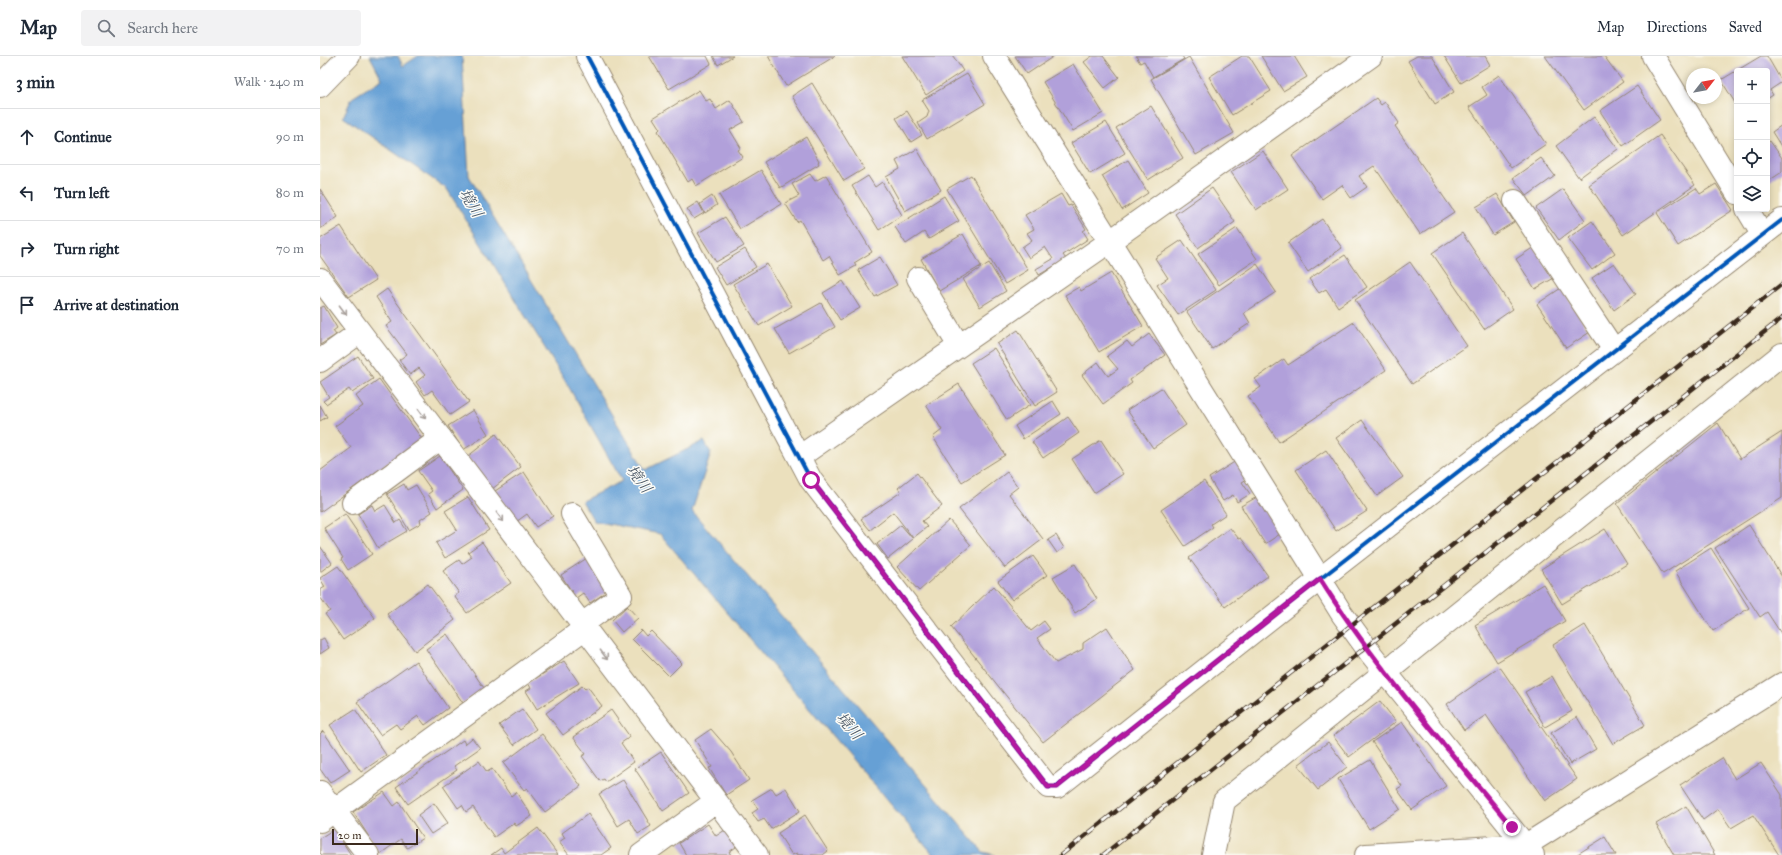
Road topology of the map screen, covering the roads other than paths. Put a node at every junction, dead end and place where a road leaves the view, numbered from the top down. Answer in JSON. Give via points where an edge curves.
{"nodes":[{"id":1,"x":349,"y":56,"type":"edge"},
{"id":2,"x":587,"y":56,"type":"edge"},
{"id":3,"x":994,"y":56,"type":"edge"},
{"id":4,"x":1371,"y":56,"type":"edge"},
{"id":5,"x":1653,"y":56,"type":"edge"},
{"id":6,"x":320,"y":86,"type":"edge"},
{"id":7,"x":1734,"y":188,"type":"edge"},
{"id":8,"x":1515,"y":201,"type":"dead end"},
{"id":9,"x":1749,"y":212,"type":"edge"},
{"id":10,"x":1782,"y":220,"type":"edge"},
{"id":11,"x":1762,"y":234,"type":"junction"},
{"id":12,"x":1109,"y":242,"type":"junction"},
{"id":13,"x":918,"y":278,"type":"dead end"},
{"id":14,"x":320,"y":279,"type":"edge"},
{"id":15,"x":360,"y":332,"type":"junction"},
{"id":16,"x":959,"y":346,"type":"junction"},
{"id":17,"x":1614,"y":350,"type":"junction"},
{"id":18,"x":1782,"y":354,"type":"edge"},
{"id":19,"x":320,"y":361,"type":"edge"},
{"id":20,"x":441,"y":438,"type":"junction"},
{"id":21,"x":799,"y":457,"type":"junction"},
{"id":22,"x":353,"y":503,"type":"dead end"},
{"id":23,"x":572,"y":514,"type":"dead end"},
{"id":24,"x":1320,"y":579,"type":"junction"},
{"id":25,"x":583,"y":627,"type":"junction"},
{"id":26,"x":1386,"y":671,"type":"junction"},
{"id":27,"x":1782,"y":684,"type":"edge"},
{"id":28,"x":320,"y":792,"type":"edge"},
{"id":29,"x":716,"y":802,"type":"junction"},
{"id":30,"x":327,"y":816,"type":"edge"},
{"id":31,"x":1530,"y":850,"type":"edge"},
{"id":32,"x":368,"y":855,"type":"edge"},
{"id":33,"x":641,"y":855,"type":"edge"},
{"id":34,"x":757,"y":855,"type":"edge"},
{"id":35,"x":1213,"y":855,"type":"edge"},
{"id":36,"x":1366,"y":855,"type":"edge"}],
"edges":[{"from":1,"to":6,"type":"street"},
{"from":2,"to":21,"type":"street"},
{"from":3,"to":12,"type":"street"},
{"from":4,"to":12,"type":"street"},
{"from":5,"to":7,"type":"street"},
{"from":8,"to":17,"type":"street"},
{"from":9,"to":11,"type":"street"},
{"from":10,"to":11,"type":"street"},
{"from":11,"to":17,"type":"street"},
{"from":12,"to":16,"type":"street"},
{"from":12,"to":24,"type":"street"},
{"from":13,"to":16,"type":"street"},
{"from":14,"to":15,"type":"street","one_way":true},
{"from":15,"to":19,"type":"street"},
{"from":15,"to":20,"type":"street","one_way":true},
{"from":16,"to":21,"type":"street"},
{"from":17,"to":24,"type":"street"},
{"from":18,"to":26,"type":"street"},
{"from":20,"to":22,"type":"street"},
{"from":20,"to":25,"type":"street","one_way":true},
{"from":21,"to":24,"type":"street","via":[[811,480],[1048,787],[1057,787]]},
{"from":23,"to":25,"type":"street","via":[[621,596]]},
{"from":24,"to":26,"type":"street","via":[[1370,654]]},
{"from":25,"to":29,"type":"street","one_way":true},
{"from":25,"to":30,"type":"street"},
{"from":26,"to":31,"type":"street"},
{"from":26,"to":35,"type":"street","via":[[1224,801]]},
{"from":27,"to":31,"type":"street"},
{"from":28,"to":30,"type":"street"},
{"from":29,"to":33,"type":"street"},
{"from":29,"to":34,"type":"street"},
{"from":30,"to":32,"type":"street"},
{"from":31,"to":36,"type":"street"}]}
